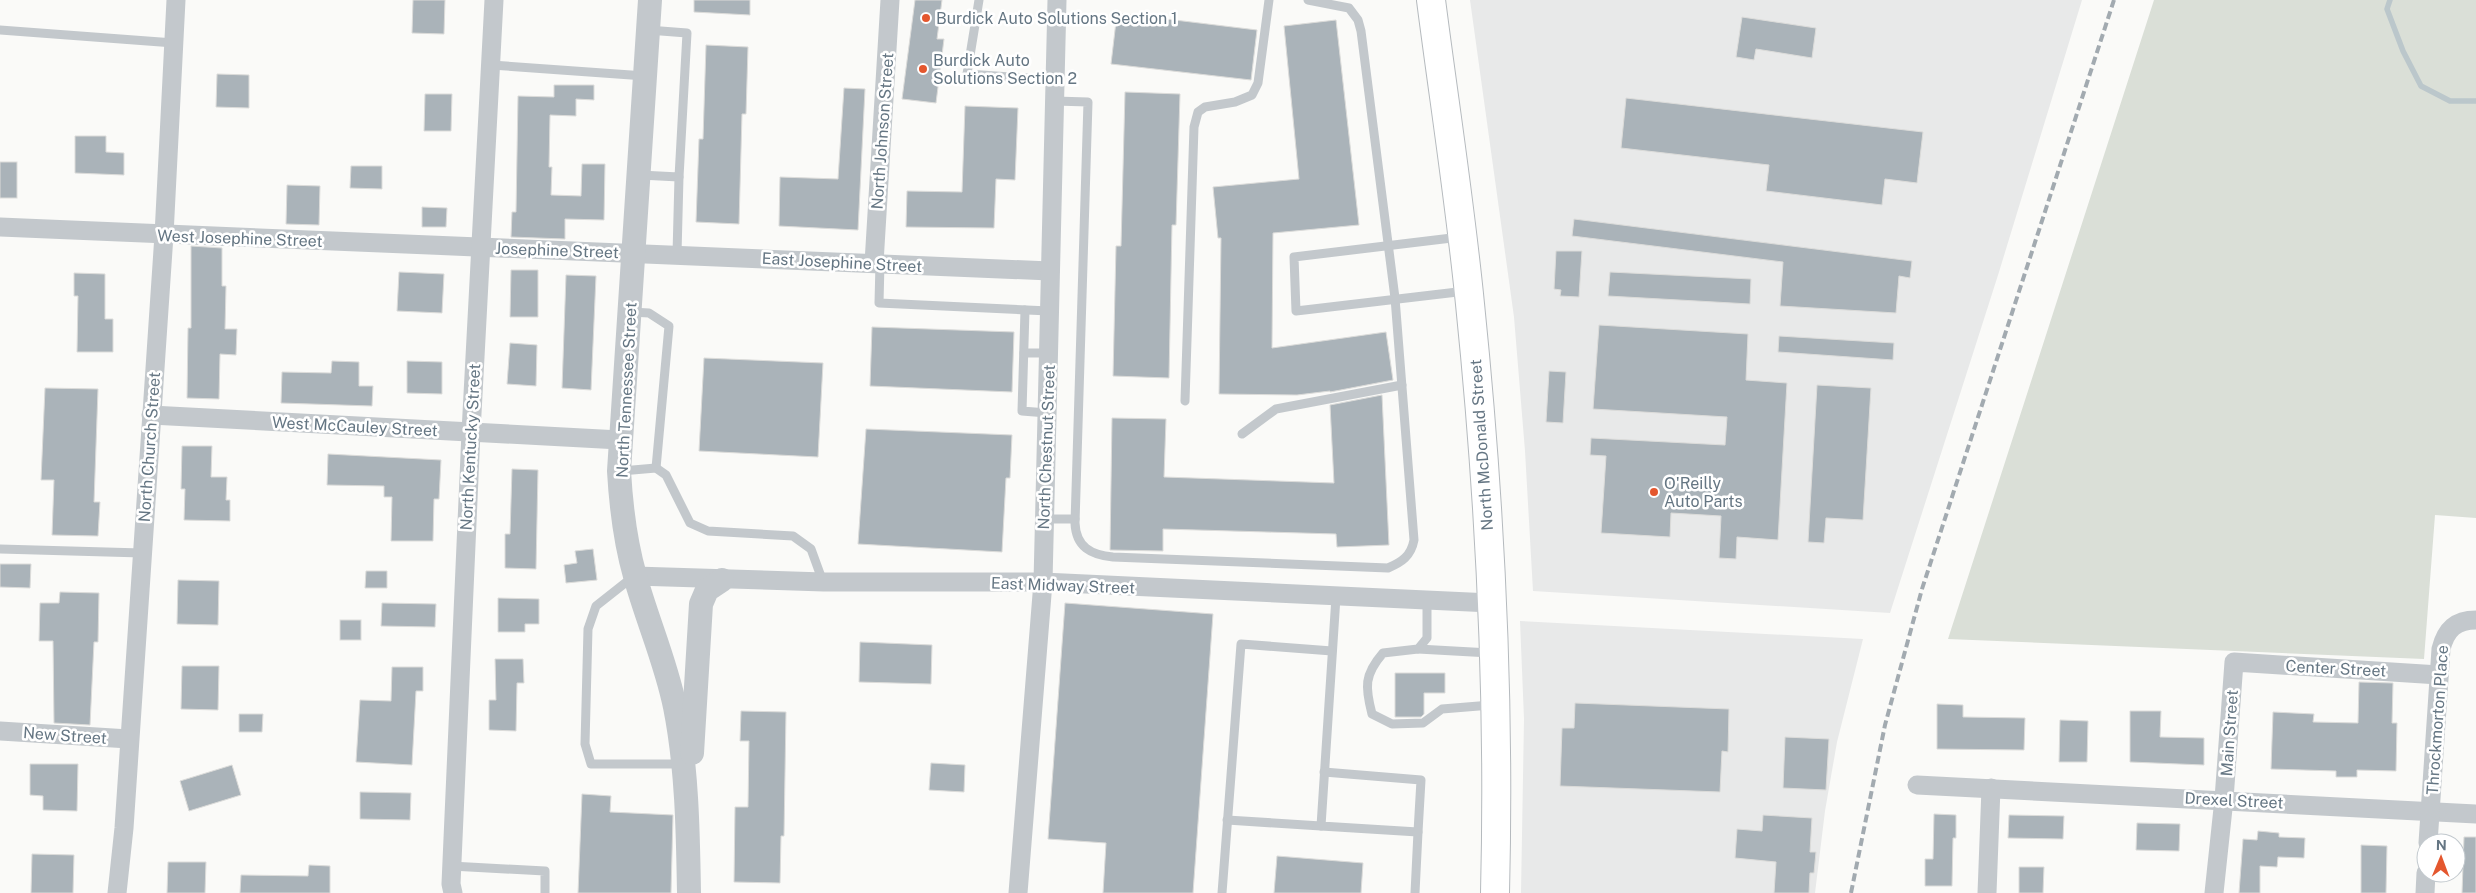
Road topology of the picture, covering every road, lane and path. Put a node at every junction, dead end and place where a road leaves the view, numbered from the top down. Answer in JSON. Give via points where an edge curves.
{"nodes":[{"id":1,"x":176,"y":0,"type":"edge"},
{"id":2,"x":494,"y":0,"type":"edge"},
{"id":3,"x":650,"y":0,"type":"edge"},
{"id":4,"x":890,"y":0,"type":"edge"},
{"id":5,"x":978,"y":0,"type":"edge"},
{"id":6,"x":1057,"y":0,"type":"edge"},
{"id":7,"x":1269,"y":0,"type":"edge"},
{"id":8,"x":1308,"y":0,"type":"edge"},
{"id":9,"x":1431,"y":0,"type":"edge"},
{"id":10,"x":0,"y":30,"type":"edge"},
{"id":11,"x":648,"y":30,"type":"junction"},
{"id":12,"x":174,"y":43,"type":"junction"},
{"id":13,"x":491,"y":65,"type":"junction"},
{"id":14,"x":645,"y":76,"type":"junction"},
{"id":15,"x":1055,"y":80,"type":"junction"},
{"id":16,"x":1054,"y":101,"type":"junction"},
{"id":17,"x":639,"y":175,"type":"junction"},
{"id":18,"x":679,"y":177,"type":"junction"},
{"id":19,"x":0,"y":227,"type":"edge"},
{"id":20,"x":164,"y":235,"type":"junction"},
{"id":21,"x":1462,"y":237,"type":"junction"},
{"id":22,"x":1389,"y":246,"type":"junction"},
{"id":23,"x":480,"y":248,"type":"junction"},
{"id":24,"x":634,"y":253,"type":"junction"},
{"id":25,"x":676,"y":254,"type":"junction"},
{"id":26,"x":877,"y":263,"type":"junction"},
{"id":27,"x":1050,"y":272,"type":"junction"},
{"id":28,"x":1469,"y":291,"type":"junction"},
{"id":29,"x":1395,"y":298,"type":"junction"},
{"id":30,"x":1025,"y":310,"type":"junction"},
{"id":31,"x":1049,"y":311,"type":"junction"},
{"id":32,"x":630,"y":312,"type":"junction"},
{"id":33,"x":1024,"y":353,"type":"junction"},
{"id":34,"x":1048,"y":353,"type":"junction"},
{"id":35,"x":1402,"y":385,"type":"junction"},
{"id":36,"x":1185,"y":401,"type":"dead end"},
{"id":37,"x":1047,"y":413,"type":"junction"},
{"id":38,"x":151,"y":415,"type":"junction"},
{"id":39,"x":471,"y":432,"type":"junction"},
{"id":40,"x":1242,"y":434,"type":"dead end"},
{"id":41,"x":620,"y":440,"type":"junction"},
{"id":42,"x":656,"y":468,"type":"junction"},
{"id":43,"x":619,"y":471,"type":"junction"},
{"id":44,"x":1044,"y":519,"type":"junction"},
{"id":45,"x":1075,"y":520,"type":"junction"},
{"id":46,"x":0,"y":549,"type":"edge"},
{"id":47,"x":142,"y":553,"type":"junction"},
{"id":48,"x":634,"y":576,"type":"junction"},
{"id":49,"x":722,"y":580,"type":"junction"},
{"id":50,"x":824,"y":582,"type":"junction"},
{"id":51,"x":1043,"y":582,"type":"junction"},
{"id":52,"x":1336,"y":597,"type":"junction"},
{"id":53,"x":1427,"y":601,"type":"junction"},
{"id":54,"x":1491,"y":603,"type":"junction"},
{"id":55,"x":2476,"y":620,"type":"edge"},
{"id":56,"x":1418,"y":649,"type":"junction"},
{"id":57,"x":1332,"y":651,"type":"junction"},
{"id":58,"x":1494,"y":654,"type":"junction"},
{"id":59,"x":2234,"y":662,"type":"joint"},
{"id":60,"x":2439,"y":674,"type":"junction"},
{"id":61,"x":1497,"y":704,"type":"junction"},
{"id":62,"x":0,"y":731,"type":"edge"},
{"id":63,"x":129,"y":739,"type":"junction"},
{"id":64,"x":687,"y":764,"type":"junction"},
{"id":65,"x":1324,"y":772,"type":"junction"},
{"id":66,"x":1917,"y":785,"type":"dead end"},
{"id":67,"x":1991,"y":788,"type":"junction"},
{"id":68,"x":2224,"y":799,"type":"junction"},
{"id":69,"x":2430,"y":811,"type":"junction"},
{"id":70,"x":2476,"y":814,"type":"edge"},
{"id":71,"x":1227,"y":820,"type":"junction"},
{"id":72,"x":1321,"y":826,"type":"junction"},
{"id":73,"x":1418,"y":832,"type":"junction"},
{"id":74,"x":2429,"y":833,"type":"edge"},
{"id":75,"x":451,"y":866,"type":"junction"},
{"id":76,"x":117,"y":893,"type":"edge"},
{"id":77,"x":453,"y":893,"type":"edge"},
{"id":78,"x":545,"y":893,"type":"edge"},
{"id":79,"x":689,"y":893,"type":"edge"},
{"id":80,"x":1018,"y":893,"type":"edge"},
{"id":81,"x":1222,"y":893,"type":"edge"},
{"id":82,"x":1415,"y":893,"type":"edge"},
{"id":83,"x":1495,"y":893,"type":"edge"},
{"id":84,"x":1987,"y":893,"type":"edge"},
{"id":85,"x":2214,"y":893,"type":"edge"}],
"edges":[{"from":1,"to":12,"type":"street","name":"North Church Street"},
{"from":2,"to":13,"type":"street","name":"North Kentucky Street"},
{"from":3,"to":11,"type":"street","name":"North Tennessee Street"},
{"from":4,"to":26,"type":"street","name":"North Johnson Street"},
{"from":5,"to":15,"type":"lane","via":[[967,74]]},
{"from":6,"to":15,"type":"street","name":"North Chestnut Street"},
{"from":7,"to":36,"type":"lane","via":[[1258,83],[1252,95],[1236,102],[1205,107],[1198,112],[1194,127]]},
{"from":8,"to":22,"type":"lane","via":[[1349,8],[1358,20]]},
{"from":9,"to":21,"type":"main road","name":"North McDonald Street"},
{"from":10,"to":12,"type":"lane"},
{"from":11,"to":14,"type":"street","name":"North Tennessee Street"},
{"from":11,"to":18,"type":"lane","via":[[687,33]]},
{"from":12,"to":20,"type":"street","name":"North Church Street"},
{"from":13,"to":14,"type":"lane"},
{"from":13,"to":23,"type":"street","name":"North Kentucky Street"},
{"from":14,"to":17,"type":"street","name":"North Tennessee Street"},
{"from":15,"to":16,"type":"street","name":"North Chestnut Street"},
{"from":16,"to":27,"type":"street","name":"North Chestnut Street"},
{"from":16,"to":45,"type":"lane","via":[[1088,102]]},
{"from":17,"to":18,"type":"lane"},
{"from":17,"to":24,"type":"street","name":"North Tennessee Street"},
{"from":18,"to":25,"type":"lane"},
{"from":19,"to":20,"type":"street","name":"West Josephine Street"},
{"from":20,"to":23,"type":"street","name":"West Josephine Street"},
{"from":20,"to":38,"type":"street","name":"North Church Street"},
{"from":21,"to":22,"type":"lane"},
{"from":21,"to":28,"type":"main road","name":"North McDonald Street"},
{"from":22,"to":29,"type":"lane"},
{"from":22,"to":29,"type":"lane","via":[[1294,257],[1296,310]]},
{"from":23,"to":24,"type":"street","name":"Josephine Street"},
{"from":23,"to":39,"type":"street","name":"North Kentucky Street"},
{"from":24,"to":25,"type":"street","name":"East Josephine Street"},
{"from":24,"to":32,"type":"street","name":"North Tennessee Street"},
{"from":25,"to":26,"type":"street","name":"East Josephine Street"},
{"from":26,"to":27,"type":"street","name":"East Josephine Street"},
{"from":26,"to":30,"type":"lane","via":[[880,303]]},
{"from":27,"to":31,"type":"street","name":"North Chestnut Street"},
{"from":28,"to":29,"type":"lane"},
{"from":28,"to":54,"type":"main road","name":"North McDonald Street","via":[[1485,478]]},
{"from":29,"to":35,"type":"lane"},
{"from":30,"to":31,"type":"lane"},
{"from":30,"to":33,"type":"lane"},
{"from":31,"to":34,"type":"street","name":"North Chestnut Street"},
{"from":32,"to":41,"type":"street","name":"North Tennessee Street"},
{"from":32,"to":42,"type":"lane","via":[[648,312],[669,326]]},
{"from":33,"to":34,"type":"lane"},
{"from":33,"to":37,"type":"lane","via":[[1022,411]]},
{"from":34,"to":37,"type":"street","name":"North Chestnut Street"},
{"from":35,"to":40,"type":"lane","via":[[1276,409]]},
{"from":35,"to":45,"type":"lane","via":[[1414,540],[1409,555],[1388,568],[1099,556],[1079,542]]},
{"from":37,"to":44,"type":"street","name":"North Chestnut Street"},
{"from":38,"to":39,"type":"street","name":"West McCauley Street"},
{"from":38,"to":47,"type":"street","name":"North Church Street"},
{"from":39,"to":41,"type":"street","name":"West McCauley Street"},
{"from":39,"to":75,"type":"street","name":"North Kentucky Street"},
{"from":41,"to":43,"type":"street","name":"North Tennessee Street"},
{"from":42,"to":43,"type":"lane"},
{"from":42,"to":50,"type":"lane","via":[[666,475],[690,523],[708,531],[793,536],[811,549]]},
{"from":43,"to":48,"type":"street","name":"North Tennessee Street","via":[[621,506]]},
{"from":44,"to":45,"type":"lane"},
{"from":44,"to":51,"type":"street","name":"North Chestnut Street"},
{"from":46,"to":47,"type":"lane"},
{"from":47,"to":63,"type":"street","name":"North Church Street"},
{"from":48,"to":49,"type":"street","name":"East Midway Street"},
{"from":48,"to":64,"type":"street","name":"North Tennessee Street","via":[[660,652]]},
{"from":48,"to":64,"type":"lane","via":[[596,606],[588,629],[585,744],[591,764]]},
{"from":49,"to":50,"type":"street","name":"East Midway Street"},
{"from":49,"to":64,"type":"street","via":[[707,590],[701,604]]},
{"from":50,"to":51,"type":"street","name":"East Midway Street"},
{"from":51,"to":52,"type":"street","name":"East Midway Street"},
{"from":51,"to":80,"type":"street","name":"North Chestnut Street"},
{"from":52,"to":53,"type":"street","name":"East Midway Street"},
{"from":52,"to":57,"type":"lane"},
{"from":53,"to":54,"type":"street","name":"East Midway Street"},
{"from":53,"to":56,"type":"lane","via":[[1427,638]]},
{"from":54,"to":58,"type":"main road","name":"North McDonald Street"},
{"from":55,"to":60,"type":"street","name":"Throckmorton Place","via":[[2453,625],[2444,635]]},
{"from":56,"to":58,"type":"lane"},
{"from":56,"to":61,"type":"lane","via":[[1383,653],[1370,668],[1367,693],[1372,714],[1392,724],[1423,723],[1442,709]]},
{"from":57,"to":65,"type":"lane"},
{"from":57,"to":71,"type":"lane","via":[[1241,644]]},
{"from":58,"to":61,"type":"main road","name":"North McDonald Street"},
{"from":59,"to":60,"type":"street","name":"Center Street"},
{"from":59,"to":68,"type":"street","name":"Main Street"},
{"from":60,"to":69,"type":"street","name":"Throckmorton Place"},
{"from":61,"to":83,"type":"main road","name":"North McDonald Street"},
{"from":62,"to":63,"type":"street","name":"New Street"},
{"from":63,"to":76,"type":"street","name":"North Church Street"},
{"from":64,"to":79,"type":"street"},
{"from":65,"to":72,"type":"lane"},
{"from":65,"to":73,"type":"lane","via":[[1421,780]]},
{"from":66,"to":67,"type":"street","name":"Drexel Street"},
{"from":67,"to":68,"type":"street","name":"Drexel Street"},
{"from":67,"to":84,"type":"street"},
{"from":68,"to":69,"type":"street","name":"Drexel Street"},
{"from":68,"to":85,"type":"street","name":"Main Street"},
{"from":69,"to":70,"type":"street","name":"Drexel Street"},
{"from":69,"to":74,"type":"street","name":"Throckmorton Place"},
{"from":71,"to":72,"type":"lane"},
{"from":71,"to":81,"type":"lane"},
{"from":72,"to":73,"type":"lane"},
{"from":73,"to":82,"type":"lane"},
{"from":75,"to":77,"type":"street","name":"North Kentucky Street"},
{"from":75,"to":78,"type":"lane","via":[[545,871]]}]}
